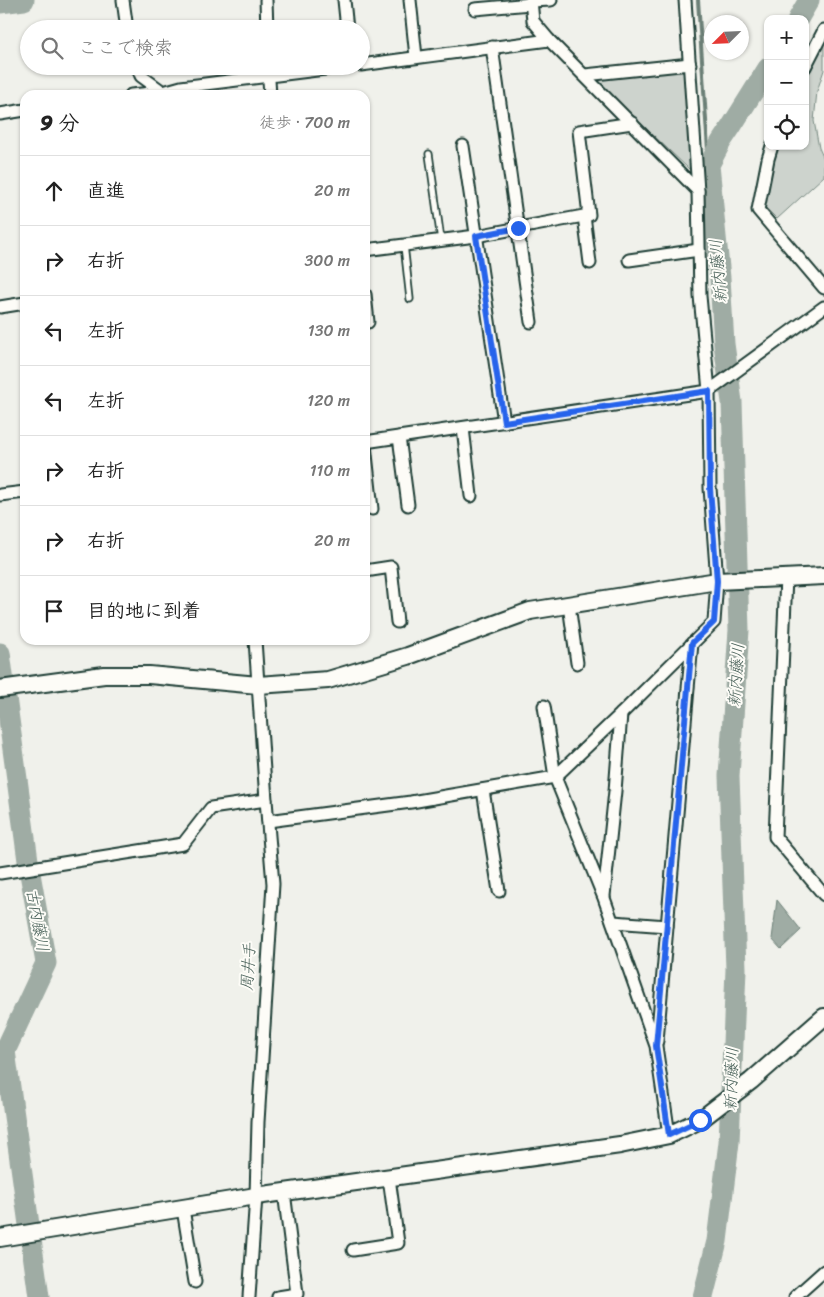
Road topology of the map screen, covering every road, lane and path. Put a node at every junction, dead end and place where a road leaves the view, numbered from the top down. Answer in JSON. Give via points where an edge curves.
{"nodes":[{"id":1,"x":123,"y":0,"type":"edge"},
{"id":2,"x":266,"y":0,"type":"edge"},
{"id":3,"x":344,"y":0,"type":"edge"},
{"id":4,"x":410,"y":0,"type":"edge"},
{"id":5,"x":551,"y":0,"type":"edge"},
{"id":6,"x":685,"y":0,"type":"edge"},
{"id":7,"x":531,"y":2,"type":"edge"},
{"id":8,"x":475,"y":9,"type":"dead end"},
{"id":9,"x":126,"y":20,"type":"edge"},
{"id":10,"x":267,"y":20,"type":"edge"},
{"id":11,"x":346,"y":20,"type":"edge"},
{"id":12,"x":824,"y":30,"type":"edge"},
{"id":13,"x":549,"y":40,"type":"junction"},
{"id":14,"x":492,"y":47,"type":"junction"},
{"id":15,"x":416,"y":57,"type":"junction"},
{"id":16,"x":809,"y":60,"type":"edge"},
{"id":17,"x":370,"y":64,"type":"edge"},
{"id":18,"x":690,"y":64,"type":"junction"},
{"id":19,"x":141,"y":75,"type":"edge"},
{"id":20,"x":251,"y":75,"type":"edge"},
{"id":21,"x":268,"y":75,"type":"edge"},
{"id":22,"x":584,"y":75,"type":"junction"},
{"id":23,"x":160,"y":90,"type":"edge"},
{"id":24,"x":170,"y":90,"type":"edge"},
{"id":25,"x":270,"y":90,"type":"edge"},
{"id":26,"x":20,"y":111,"type":"edge"},
{"id":27,"x":0,"y":114,"type":"edge"},
{"id":28,"x":632,"y":123,"type":"junction"},
{"id":29,"x":463,"y":146,"type":"dead end"},
{"id":30,"x":771,"y":150,"type":"edge"},
{"id":31,"x":429,"y":154,"type":"dead end"},
{"id":32,"x":698,"y":191,"type":"junction"},
{"id":33,"x":584,"y":216,"type":"junction"},
{"id":34,"x":518,"y":228,"type":"junction"},
{"id":35,"x":476,"y":236,"type":"junction"},
{"id":36,"x":441,"y":240,"type":"junction"},
{"id":37,"x":404,"y":246,"type":"junction"},
{"id":38,"x":370,"y":249,"type":"edge"},
{"id":39,"x":699,"y":250,"type":"junction"},
{"id":40,"x":629,"y":260,"type":"dead end"},
{"id":41,"x":590,"y":263,"type":"dead end"},
{"id":42,"x":824,"y":288,"type":"edge"},
{"id":43,"x":410,"y":298,"type":"dead end"},
{"id":44,"x":20,"y":304,"type":"edge"},
{"id":45,"x":0,"y":307,"type":"edge"},
{"id":46,"x":824,"y":307,"type":"edge"},
{"id":47,"x":531,"y":322,"type":"dead end"},
{"id":48,"x":709,"y":391,"type":"junction"},
{"id":49,"x":504,"y":422,"type":"junction"},
{"id":50,"x":463,"y":428,"type":"junction"},
{"id":51,"x":399,"y":437,"type":"junction"},
{"id":52,"x":370,"y":442,"type":"edge"},
{"id":53,"x":370,"y":490,"type":"edge"},
{"id":54,"x":20,"y":493,"type":"edge"},
{"id":55,"x":0,"y":495,"type":"edge"},
{"id":56,"x":471,"y":496,"type":"dead end"},
{"id":57,"x":408,"y":505,"type":"dead end"},
{"id":58,"x":372,"y":509,"type":"dead end"},
{"id":59,"x":370,"y":570,"type":"edge"},
{"id":60,"x":824,"y":576,"type":"edge"},
{"id":61,"x":786,"y":577,"type":"junction"},
{"id":62,"x":717,"y":581,"type":"junction"},
{"id":63,"x":569,"y":605,"type":"junction"},
{"id":64,"x":397,"y":622,"type":"dead end"},
{"id":65,"x":692,"y":643,"type":"junction"},
{"id":66,"x":255,"y":645,"type":"edge"},
{"id":67,"x":577,"y":663,"type":"dead end"},
{"id":68,"x":258,"y":685,"type":"junction"},
{"id":69,"x":0,"y":689,"type":"edge"},
{"id":70,"x":544,"y":706,"type":"dead end"},
{"id":71,"x":621,"y":714,"type":"junction"},
{"id":72,"x":555,"y":777,"type":"junction"},
{"id":73,"x":483,"y":790,"type":"junction"},
{"id":74,"x":266,"y":800,"type":"junction"},
{"id":75,"x":268,"y":821,"type":"junction"},
{"id":76,"x":0,"y":872,"type":"edge"},
{"id":77,"x":499,"y":892,"type":"dead end"},
{"id":78,"x":824,"y":895,"type":"edge"},
{"id":79,"x":604,"y":898,"type":"junction"},
{"id":80,"x":612,"y":922,"type":"junction"},
{"id":81,"x":667,"y":926,"type":"junction"},
{"id":82,"x":824,"y":1018,"type":"edge"},
{"id":83,"x":656,"y":1046,"type":"junction"},
{"id":84,"x":669,"y":1135,"type":"junction"},
{"id":85,"x":389,"y":1178,"type":"junction"},
{"id":86,"x":284,"y":1192,"type":"junction"},
{"id":87,"x":256,"y":1196,"type":"junction"},
{"id":88,"x":183,"y":1209,"type":"junction"},
{"id":89,"x":0,"y":1238,"type":"edge"},
{"id":90,"x":353,"y":1250,"type":"dead end"},
{"id":91,"x":824,"y":1271,"type":"edge"},
{"id":92,"x":194,"y":1282,"type":"dead end"},
{"id":93,"x":249,"y":1297,"type":"edge"},
{"id":94,"x":278,"y":1297,"type":"edge"},
{"id":95,"x":795,"y":1297,"type":"edge"}],
"edges":[{"from":1,"to":9,"type":"street"},
{"from":2,"to":10,"type":"street"},
{"from":3,"to":11,"type":"street"},
{"from":4,"to":15,"type":"street"},
{"from":5,"to":7,"type":"street"},
{"from":6,"to":18,"type":"street"},
{"from":7,"to":8,"type":"street"},
{"from":7,"to":13,"type":"street","via":[[533,20]]},
{"from":12,"to":16,"type":"street"},
{"from":13,"to":14,"type":"street"},
{"from":13,"to":22,"type":"street"},
{"from":14,"to":15,"type":"street"},
{"from":14,"to":34,"type":"street"},
{"from":15,"to":17,"type":"street"},
{"from":18,"to":22,"type":"street"},
{"from":18,"to":32,"type":"street"},
{"from":19,"to":23,"type":"street"},
{"from":20,"to":24,"type":"street"},
{"from":21,"to":25,"type":"street"},
{"from":22,"to":28,"type":"street"},
{"from":26,"to":27,"type":"street"},
{"from":28,"to":32,"type":"street"},
{"from":28,"to":33,"type":"street","via":[[579,131],[589,215]]},
{"from":29,"to":35,"type":"street"},
{"from":30,"to":42,"type":"street","via":[[758,210]]},
{"from":31,"to":36,"type":"lane"},
{"from":32,"to":39,"type":"street"},
{"from":33,"to":34,"type":"street"},
{"from":33,"to":41,"type":"street"},
{"from":34,"to":35,"type":"street"},
{"from":34,"to":47,"type":"street"},
{"from":35,"to":36,"type":"street"},
{"from":35,"to":49,"type":"street"},
{"from":36,"to":37,"type":"street"},
{"from":37,"to":38,"type":"street"},
{"from":37,"to":43,"type":"lane"},
{"from":39,"to":40,"type":"street"},
{"from":39,"to":48,"type":"street"},
{"from":44,"to":45,"type":"street"},
{"from":46,"to":48,"type":"street"},
{"from":48,"to":49,"type":"street"},
{"from":48,"to":62,"type":"street","via":[[710,488]]},
{"from":49,"to":50,"type":"street"},
{"from":50,"to":51,"type":"street"},
{"from":50,"to":56,"type":"street"},
{"from":51,"to":52,"type":"street"},
{"from":51,"to":57,"type":"street"},
{"from":53,"to":58,"type":"street"},
{"from":54,"to":55,"type":"street"},
{"from":59,"to":64,"type":"street","via":[[390,567]]},
{"from":60,"to":61,"type":"street"},
{"from":61,"to":62,"type":"street"},
{"from":61,"to":78,"type":"street","via":[[775,837]]},
{"from":62,"to":63,"type":"street"},
{"from":62,"to":65,"type":"street","via":[[714,622]]},
{"from":63,"to":67,"type":"street"},
{"from":63,"to":68,"type":"street","via":[[530,611],[408,656],[328,680]]},
{"from":65,"to":71,"type":"street"},
{"from":65,"to":81,"type":"street"},
{"from":66,"to":68,"type":"street"},
{"from":68,"to":69,"type":"street","via":[[148,675],[104,675]]},
{"from":68,"to":74,"type":"street"},
{"from":70,"to":72,"type":"street"},
{"from":71,"to":72,"type":"street"},
{"from":71,"to":79,"type":"street"},
{"from":72,"to":73,"type":"street"},
{"from":72,"to":79,"type":"street"},
{"from":73,"to":75,"type":"street"},
{"from":73,"to":77,"type":"street"},
{"from":74,"to":75,"type":"street"},
{"from":74,"to":76,"type":"street","via":[[211,808],[183,844]]},
{"from":75,"to":87,"type":"street","via":[[273,884]]},
{"from":79,"to":80,"type":"street"},
{"from":80,"to":81,"type":"street"},
{"from":80,"to":83,"type":"street"},
{"from":81,"to":83,"type":"street"},
{"from":82,"to":84,"type":"street","via":[[700,1120]]},
{"from":83,"to":84,"type":"street"},
{"from":84,"to":85,"type":"street"},
{"from":85,"to":86,"type":"street"},
{"from":85,"to":90,"type":"street","via":[[398,1243]]},
{"from":86,"to":87,"type":"street"},
{"from":86,"to":94,"type":"street","via":[[297,1294]]},
{"from":87,"to":88,"type":"street"},
{"from":87,"to":93,"type":"street"},
{"from":88,"to":89,"type":"street"},
{"from":88,"to":92,"type":"street"},
{"from":91,"to":95,"type":"street"}]}
